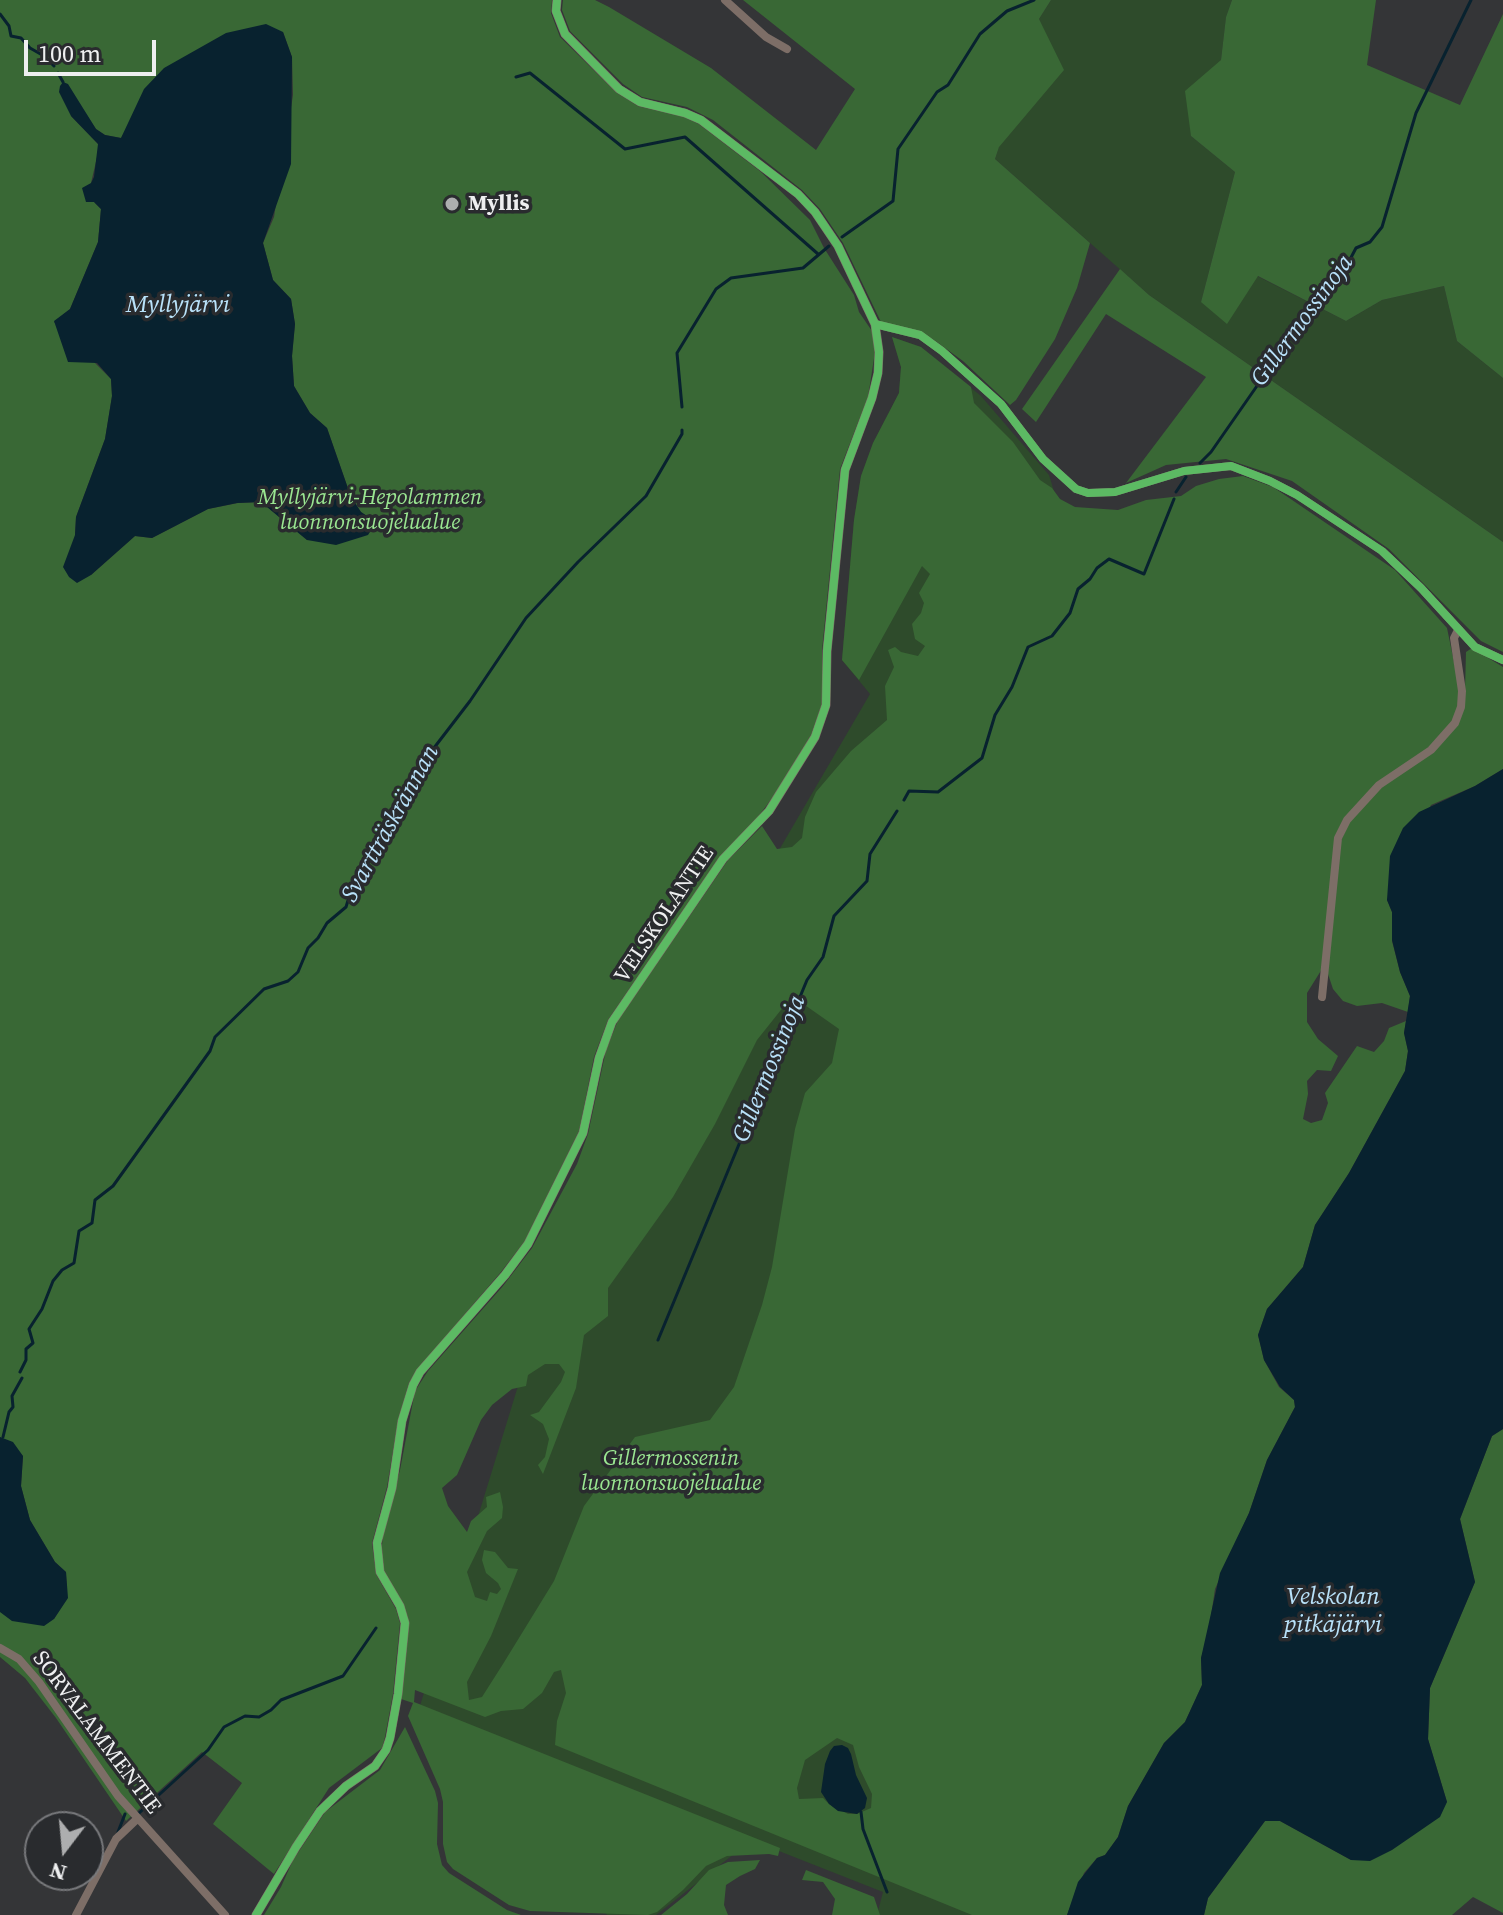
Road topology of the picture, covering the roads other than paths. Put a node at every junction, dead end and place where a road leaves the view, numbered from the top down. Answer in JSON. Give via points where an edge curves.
{"nodes":[{"id":1,"x":557,"y":0,"type":"edge"},
{"id":2,"x":725,"y":0,"type":"edge"},
{"id":3,"x":787,"y":49,"type":"dead end"},
{"id":4,"x":875,"y":324,"type":"junction"},
{"id":5,"x":1458,"y":630,"type":"junction"},
{"id":6,"x":1503,"y":660,"type":"edge"},
{"id":7,"x":1322,"y":997,"type":"dead end"},
{"id":8,"x":0,"y":1648,"type":"edge"},
{"id":9,"x":137,"y":1819,"type":"junction"},
{"id":10,"x":76,"y":1915,"type":"edge"},
{"id":11,"x":225,"y":1915,"type":"edge"},
{"id":12,"x":256,"y":1915,"type":"edge"}],
"edges":[{"from":1,"to":4,"type":"street","name":"VELSKOLANTIE","via":[[565,34],[619,89],[640,102],[701,120],[798,194],[838,246]]},
{"from":2,"to":3,"type":"street"},
{"from":4,"to":5,"type":"street","via":[[920,335],[942,351],[1001,404],[1043,459],[1076,489],[1115,492],[1184,471],[1231,466],[1297,495],[1382,551]]},
{"from":4,"to":12,"type":"street","name":"VELSKOLANTIE","via":[[878,373],[845,470],[827,651],[828,692],[820,725],[769,811],[723,859],[612,1022],[583,1133],[528,1244],[413,1385],[377,1543],[380,1572],[405,1623],[390,1738],[375,1766],[320,1811]]},
{"from":5,"to":6,"type":"street","via":[[1475,647]]},
{"from":5,"to":7,"type":"street","via":[[1454,638],[1462,691],[1455,723],[1431,750],[1379,785],[1338,838]]},
{"from":8,"to":9,"type":"street","name":"SORVALAMMENTIE","via":[[19,1659],[39,1682]]},
{"from":9,"to":10,"type":"street","via":[[116,1839]]},
{"from":9,"to":11,"type":"street","name":"SORVALAMMENTIE"}]}
